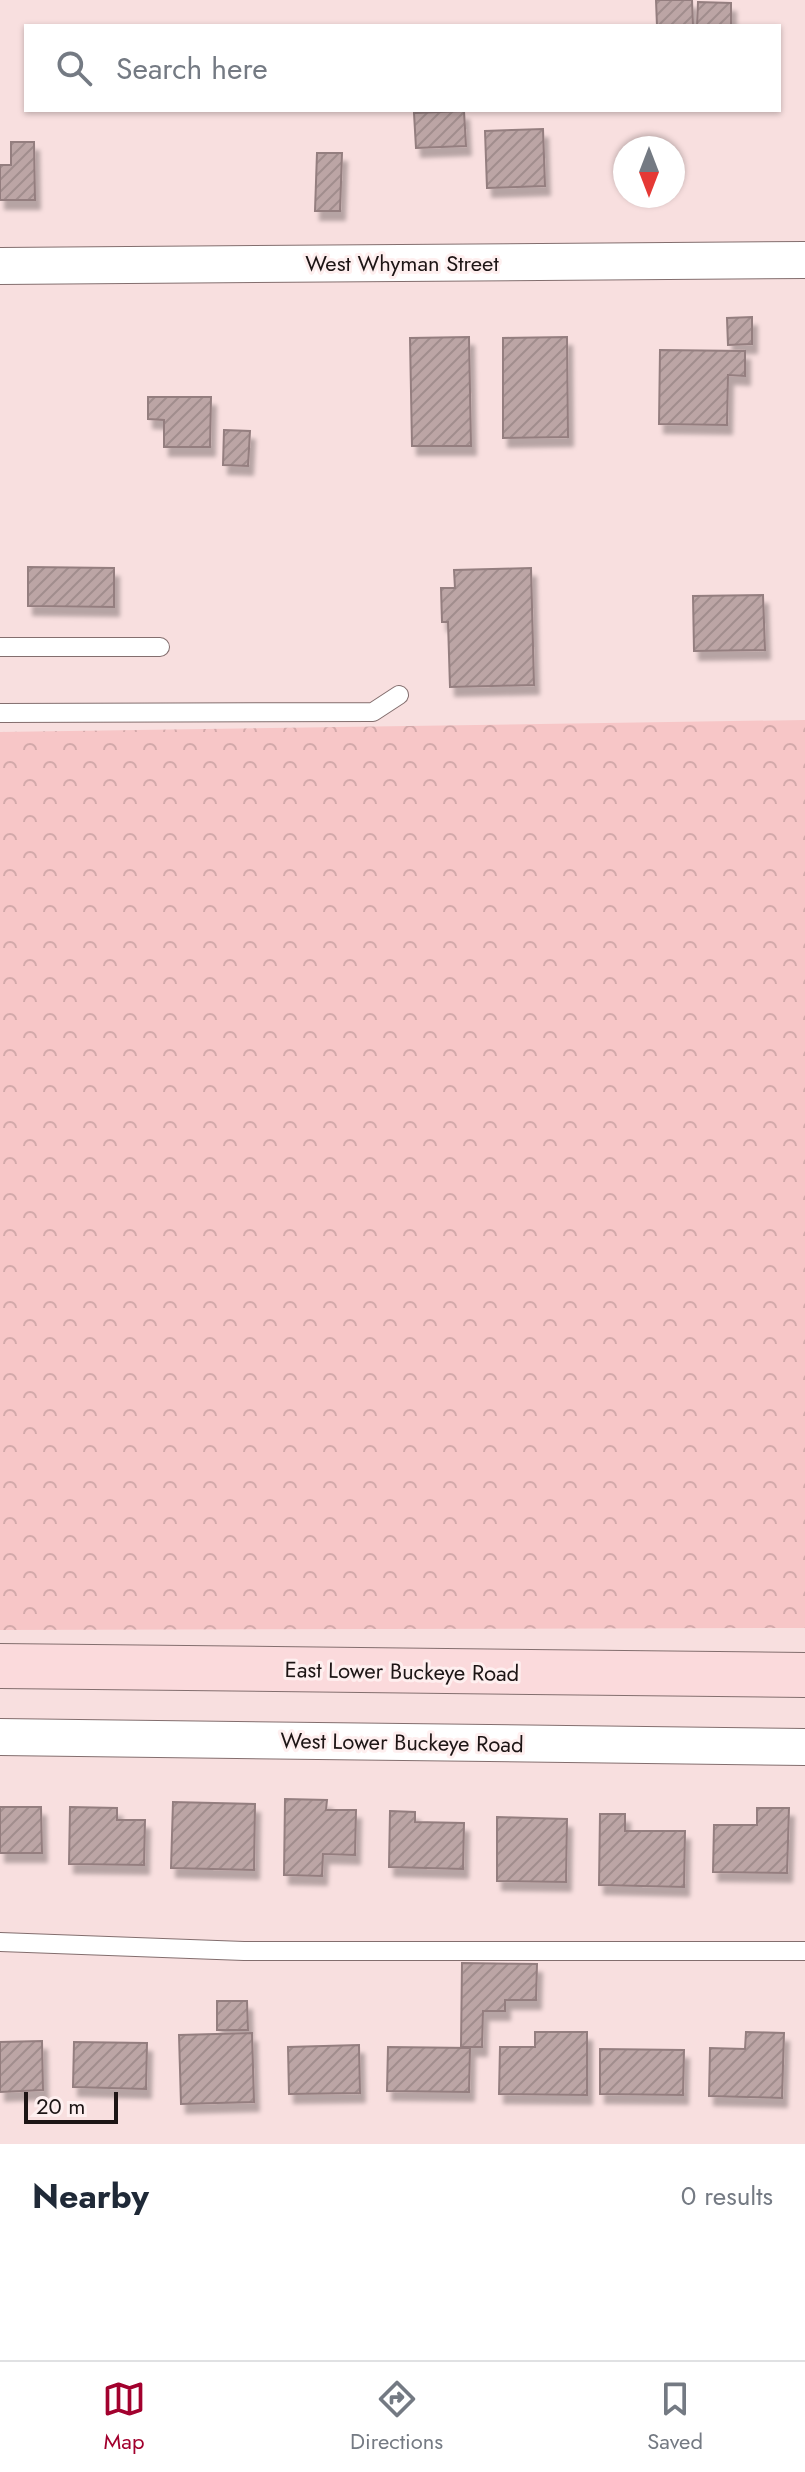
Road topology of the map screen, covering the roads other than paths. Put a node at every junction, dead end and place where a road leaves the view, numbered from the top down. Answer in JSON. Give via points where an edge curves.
{"nodes":[{"id":1,"x":805,"y":260,"type":"edge"},
{"id":2,"x":0,"y":266,"type":"edge"},
{"id":3,"x":0,"y":647,"type":"edge"},
{"id":4,"x":160,"y":647,"type":"dead end"},
{"id":5,"x":399,"y":695,"type":"dead end"},
{"id":6,"x":0,"y":713,"type":"edge"},
{"id":7,"x":0,"y":1666,"type":"edge"},
{"id":8,"x":805,"y":1675,"type":"edge"},
{"id":9,"x":0,"y":1737,"type":"edge"},
{"id":10,"x":805,"y":1747,"type":"edge"},
{"id":11,"x":0,"y":1942,"type":"edge"},
{"id":12,"x":805,"y":1951,"type":"edge"}],
"edges":[{"from":1,"to":2,"type":"street","name":"West Whyman Street"},
{"from":3,"to":4,"type":"lane"},
{"from":5,"to":6,"type":"lane","via":[[373,712]]},
{"from":7,"to":8,"type":"main road","name":"East Lower Buckeye Road"},
{"from":9,"to":10,"type":"street","name":"West Lower Buckeye Road"},
{"from":11,"to":12,"type":"lane","via":[[244,1951]]}]}
